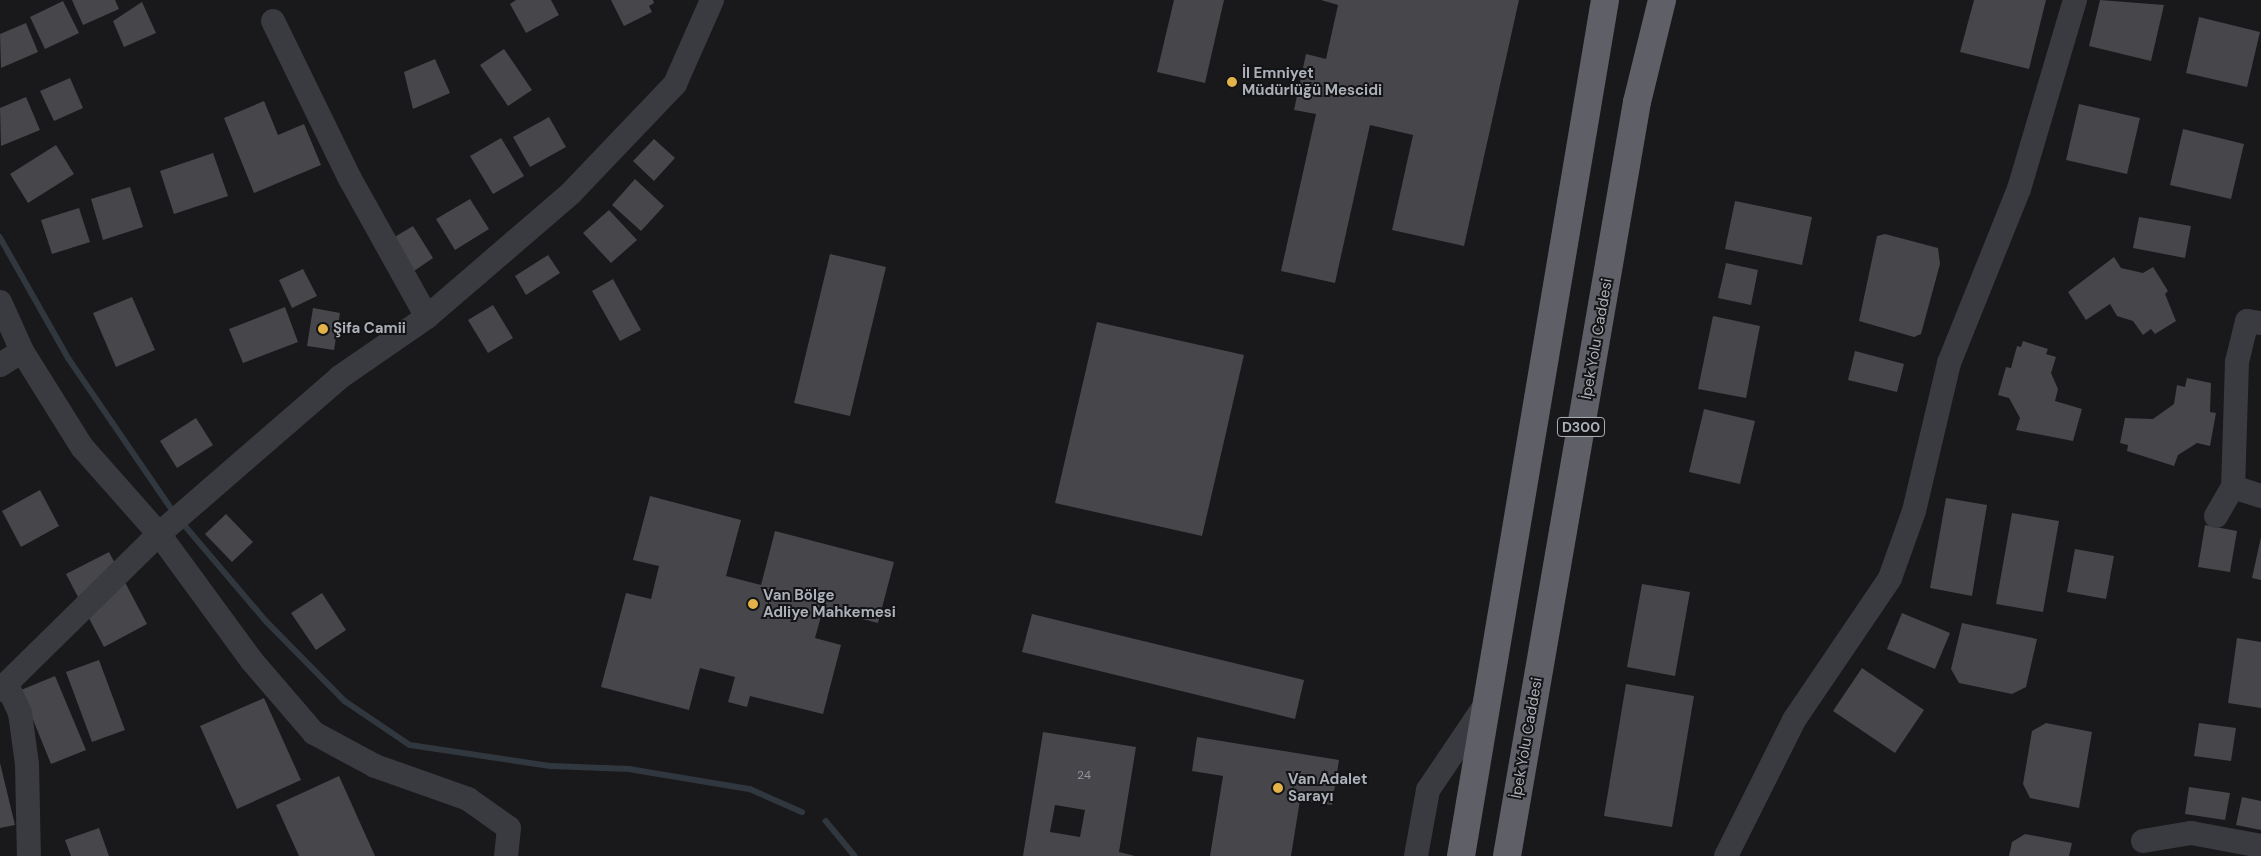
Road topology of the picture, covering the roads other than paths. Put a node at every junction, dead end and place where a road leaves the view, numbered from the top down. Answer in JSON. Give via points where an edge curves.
{"nodes":[{"id":1,"x":712,"y":0,"type":"edge"},
{"id":2,"x":1605,"y":0,"type":"edge"},
{"id":3,"x":1662,"y":0,"type":"edge"},
{"id":4,"x":2075,"y":0,"type":"edge"},
{"id":5,"x":273,"y":21,"type":"dead end"},
{"id":6,"x":0,"y":302,"type":"edge"},
{"id":7,"x":427,"y":317,"type":"junction"},
{"id":8,"x":2261,"y":323,"type":"edge"},
{"id":9,"x":22,"y":351,"type":"junction"},
{"id":10,"x":0,"y":366,"type":"edge"},
{"id":11,"x":2233,"y":487,"type":"junction"},
{"id":12,"x":2261,"y":496,"type":"edge"},
{"id":13,"x":2216,"y":516,"type":"dead end"},
{"id":14,"x":159,"y":534,"type":"junction"},
{"id":15,"x":3,"y":688,"type":"edge"},
{"id":16,"x":1487,"y":703,"type":"junction"},
{"id":17,"x":2143,"y":841,"type":"dead end"},
{"id":18,"x":2261,"y":846,"type":"edge"},
{"id":19,"x":29,"y":856,"type":"edge"},
{"id":20,"x":506,"y":856,"type":"edge"},
{"id":21,"x":1416,"y":856,"type":"edge"},
{"id":22,"x":1461,"y":856,"type":"edge"},
{"id":23,"x":1507,"y":856,"type":"edge"},
{"id":24,"x":1726,"y":856,"type":"edge"}],
"edges":[{"from":1,"to":7,"type":"street","via":[[675,84],[571,193]]},
{"from":2,"to":16,"type":"highway","number":"D300"},
{"from":3,"to":23,"type":"highway","name":"İpek Yolu Caddesi","number":"D300","via":[[1638,102]]},
{"from":4,"to":24,"type":"street","via":[[2019,189],[1949,363],[1914,511],[1890,578],[1794,720]]},
{"from":5,"to":7,"type":"street","via":[[349,177]]},
{"from":6,"to":9,"type":"street"},
{"from":7,"to":14,"type":"street","via":[[340,377]]},
{"from":8,"to":11,"type":"street","via":[[2247,321],[2237,362]]},
{"from":9,"to":10,"type":"street"},
{"from":9,"to":14,"type":"street","via":[[82,447]]},
{"from":11,"to":12,"type":"street"},
{"from":11,"to":13,"type":"street"},
{"from":14,"to":15,"type":"street"},
{"from":14,"to":20,"type":"street","via":[[252,661],[314,733],[375,766],[468,799],[509,828]]},
{"from":15,"to":19,"type":"street","via":[[20,712],[27,764]]},
{"from":16,"to":21,"type":"street","via":[[1428,790]]},
{"from":16,"to":22,"type":"highway","number":"D300"},
{"from":17,"to":18,"type":"street","via":[[2191,833]]}]}
